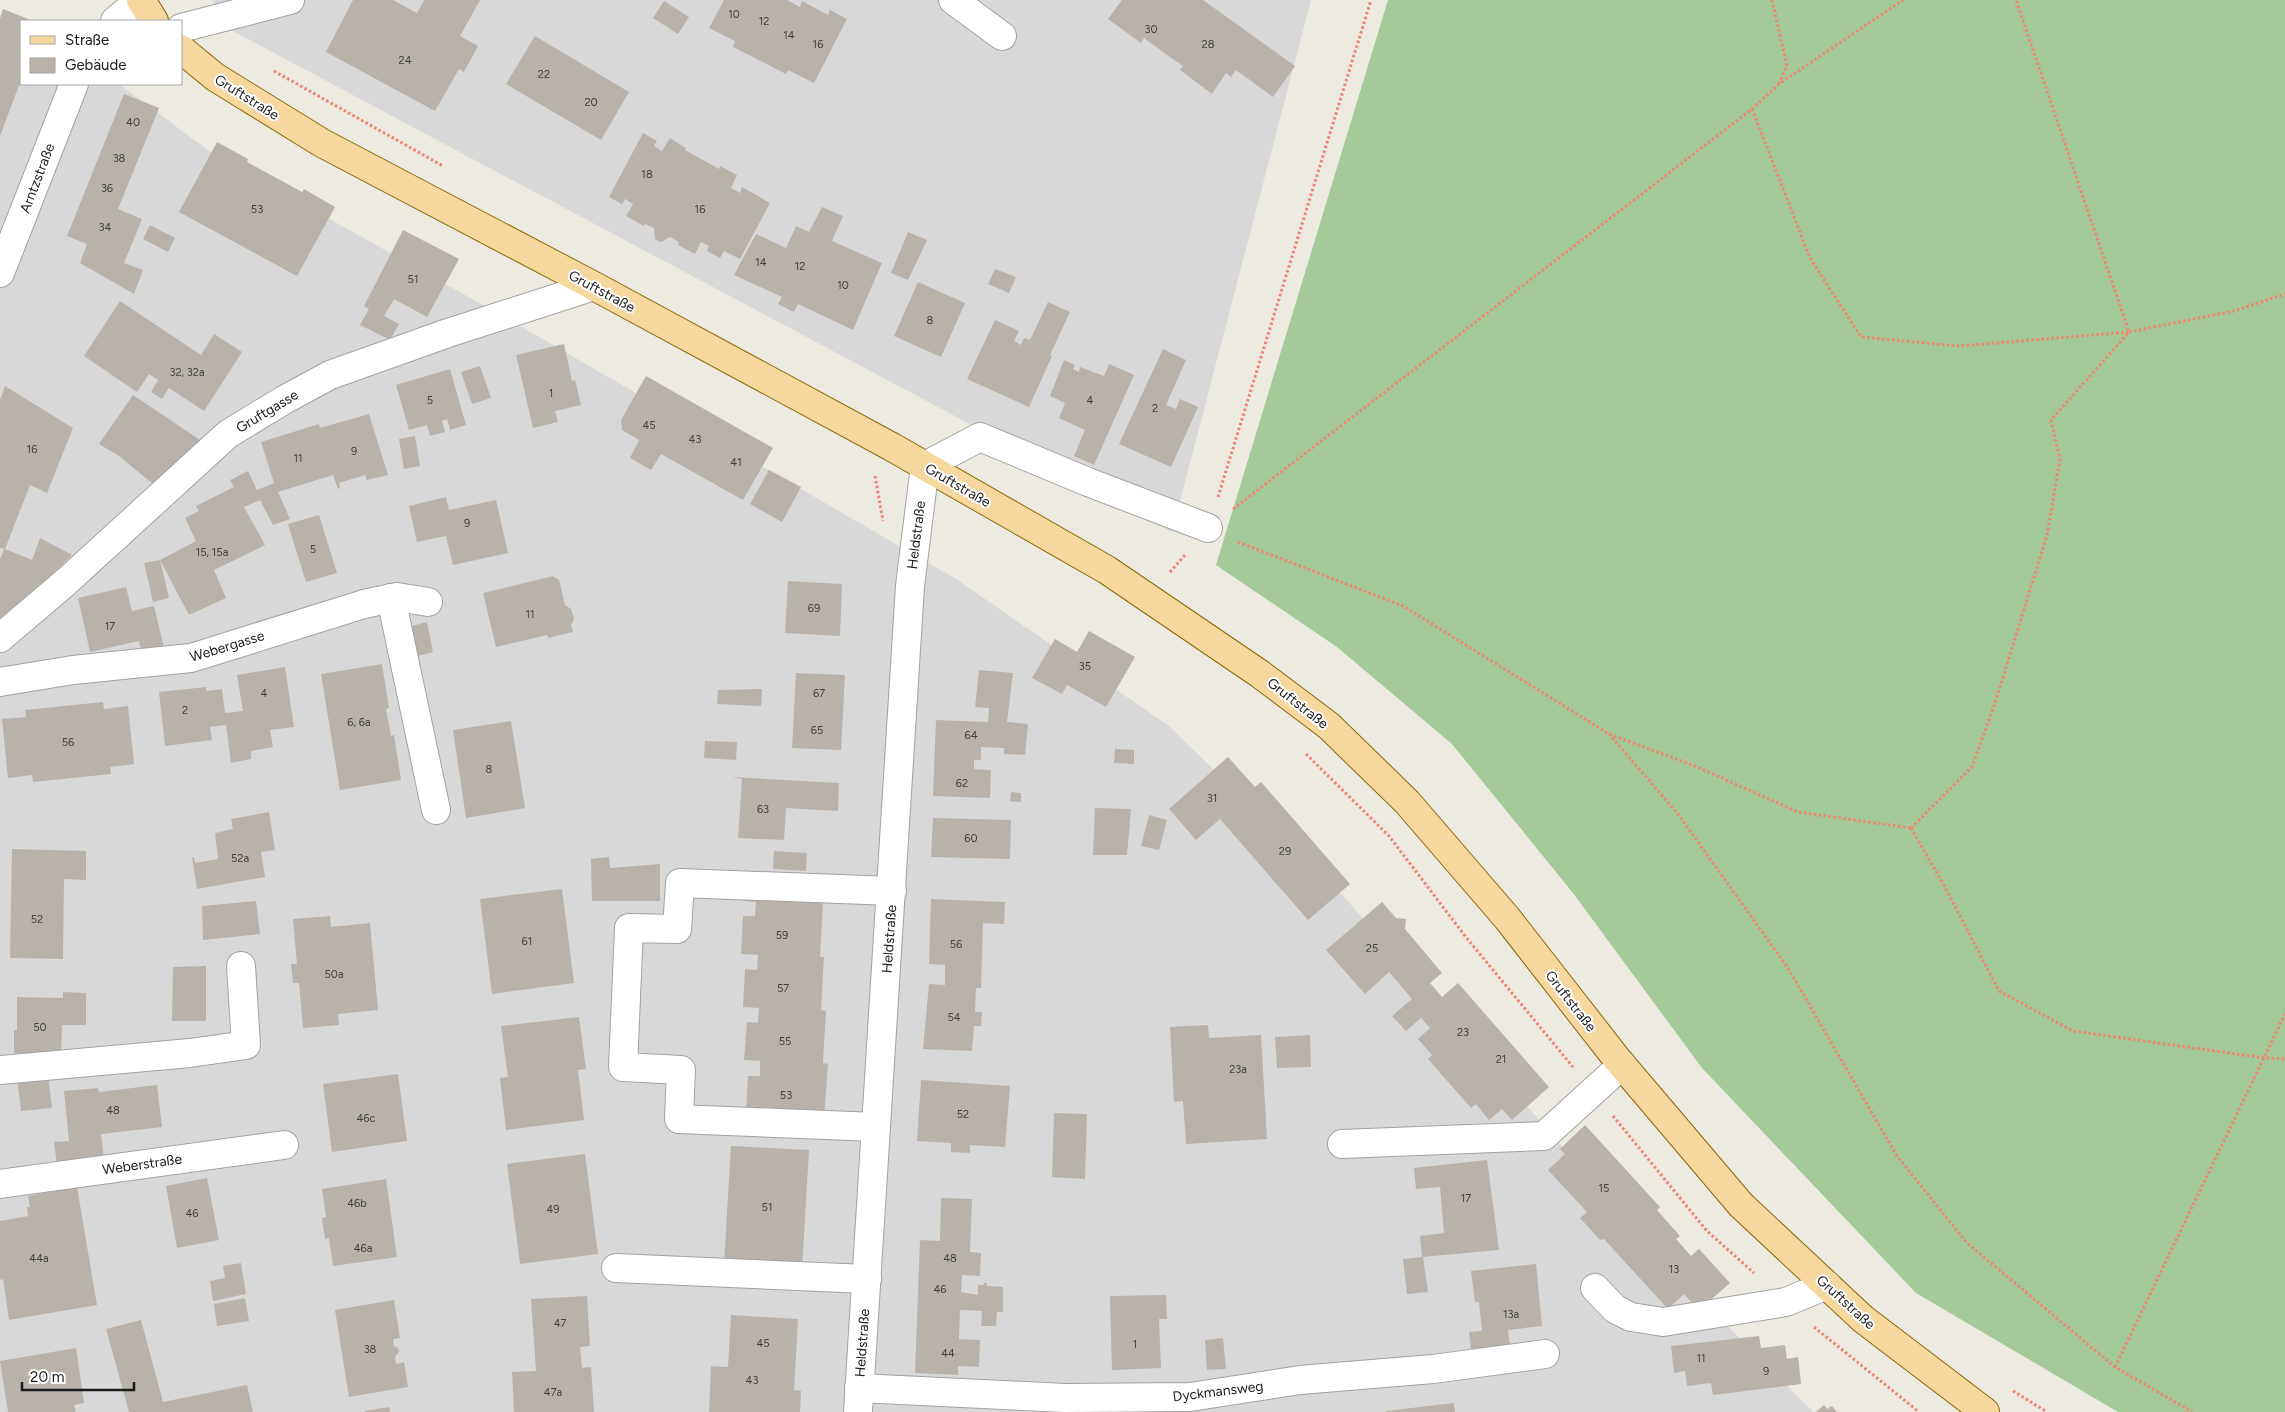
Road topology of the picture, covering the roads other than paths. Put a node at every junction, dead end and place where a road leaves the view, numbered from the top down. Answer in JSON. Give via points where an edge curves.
{"nodes":[{"id":1,"x":140,"y":0,"type":"edge"},
{"id":2,"x":290,"y":0,"type":"edge"},
{"id":3,"x":953,"y":0,"type":"edge"},
{"id":4,"x":115,"y":20,"type":"edge"},
{"id":5,"x":153,"y":20,"type":"edge"},
{"id":6,"x":182,"y":28,"type":"edge"},
{"id":7,"x":1002,"y":36,"type":"dead end"},
{"id":8,"x":182,"y":50,"type":"edge"},
{"id":9,"x":74,"y":85,"type":"edge"},
{"id":10,"x":0,"y":273,"type":"edge"},
{"id":11,"x":594,"y":286,"type":"junction"},
{"id":12,"x":924,"y":466,"type":"junction"},
{"id":13,"x":1208,"y":528,"type":"road end"},
{"id":14,"x":391,"y":598,"type":"junction"},
{"id":15,"x":428,"y":602,"type":"dead end"},
{"id":16,"x":0,"y":638,"type":"edge"},
{"id":17,"x":0,"y":682,"type":"edge"},
{"id":18,"x":436,"y":810,"type":"dead end"},
{"id":19,"x":892,"y":891,"type":"junction"},
{"id":20,"x":241,"y":966,"type":"dead end"},
{"id":21,"x":1622,"y":1065,"type":"junction"},
{"id":22,"x":0,"y":1070,"type":"edge"},
{"id":23,"x":876,"y":1127,"type":"junction"},
{"id":24,"x":1342,"y":1144,"type":"dead end"},
{"id":25,"x":284,"y":1145,"type":"dead end"},
{"id":26,"x":0,"y":1184,"type":"edge"},
{"id":27,"x":616,"y":1268,"type":"dead end"},
{"id":28,"x":867,"y":1279,"type":"junction"},
{"id":29,"x":1827,"y":1286,"type":"junction"},
{"id":30,"x":1595,"y":1288,"type":"dead end"},
{"id":31,"x":1545,"y":1354,"type":"dead end"},
{"id":32,"x":859,"y":1400,"type":"edge"},
{"id":33,"x":1985,"y":1412,"type":"edge"}],
"edges":[{"from":1,"to":4,"type":"street"},
{"from":1,"to":5,"type":"main road"},
{"from":2,"to":6,"type":"street"},
{"from":3,"to":7,"type":"street"},
{"from":8,"to":11,"type":"main road","name":"Gruftstraße","via":[[215,77],[322,143]]},
{"from":9,"to":10,"type":"street","name":"Arntzstraße"},
{"from":11,"to":12,"type":"main road","name":"Gruftstraße"},
{"from":11,"to":16,"type":"street","name":"Gruftgasse","via":[[330,375],[284,400],[228,434]]},
{"from":12,"to":13,"type":"street","via":[[980,438]]},
{"from":12,"to":19,"type":"street","name":"Heldstraße","via":[[910,586]]},
{"from":12,"to":21,"type":"main road","name":"Gruftstraße","via":[[1107,570],[1260,674],[1329,726],[1407,802],[1507,918]]},
{"from":14,"to":15,"type":"street","name":"Webergasse","via":[[398,596]]},
{"from":14,"to":17,"type":"street","name":"Webergasse","via":[[191,658],[73,670]]},
{"from":14,"to":18,"type":"street"},
{"from":19,"to":23,"type":"street","name":"Heldstraße"},
{"from":19,"to":23,"type":"street","via":[[680,882],[677,929],[629,928],[623,1067],[681,1070],[680,1119]]},
{"from":20,"to":22,"type":"street","via":[[246,1045]]},
{"from":21,"to":24,"type":"street","via":[[1544,1136]]},
{"from":21,"to":29,"type":"main road","name":"Gruftstraße","via":[[1741,1205]]},
{"from":23,"to":28,"type":"street","name":"Heldstraße"},
{"from":25,"to":26,"type":"street","name":"Weberstraße"},
{"from":27,"to":28,"type":"street"},
{"from":28,"to":32,"type":"street","name":"Heldstraße"},
{"from":29,"to":30,"type":"street","via":[[1786,1302],[1664,1322],[1631,1316],[1614,1308]]},
{"from":29,"to":33,"type":"main road","name":"Gruftstraße","via":[[1863,1319]]},
{"from":31,"to":32,"type":"street","name":"Dyckmansweg","via":[[1433,1369],[1300,1380],[1190,1397]]}]}
